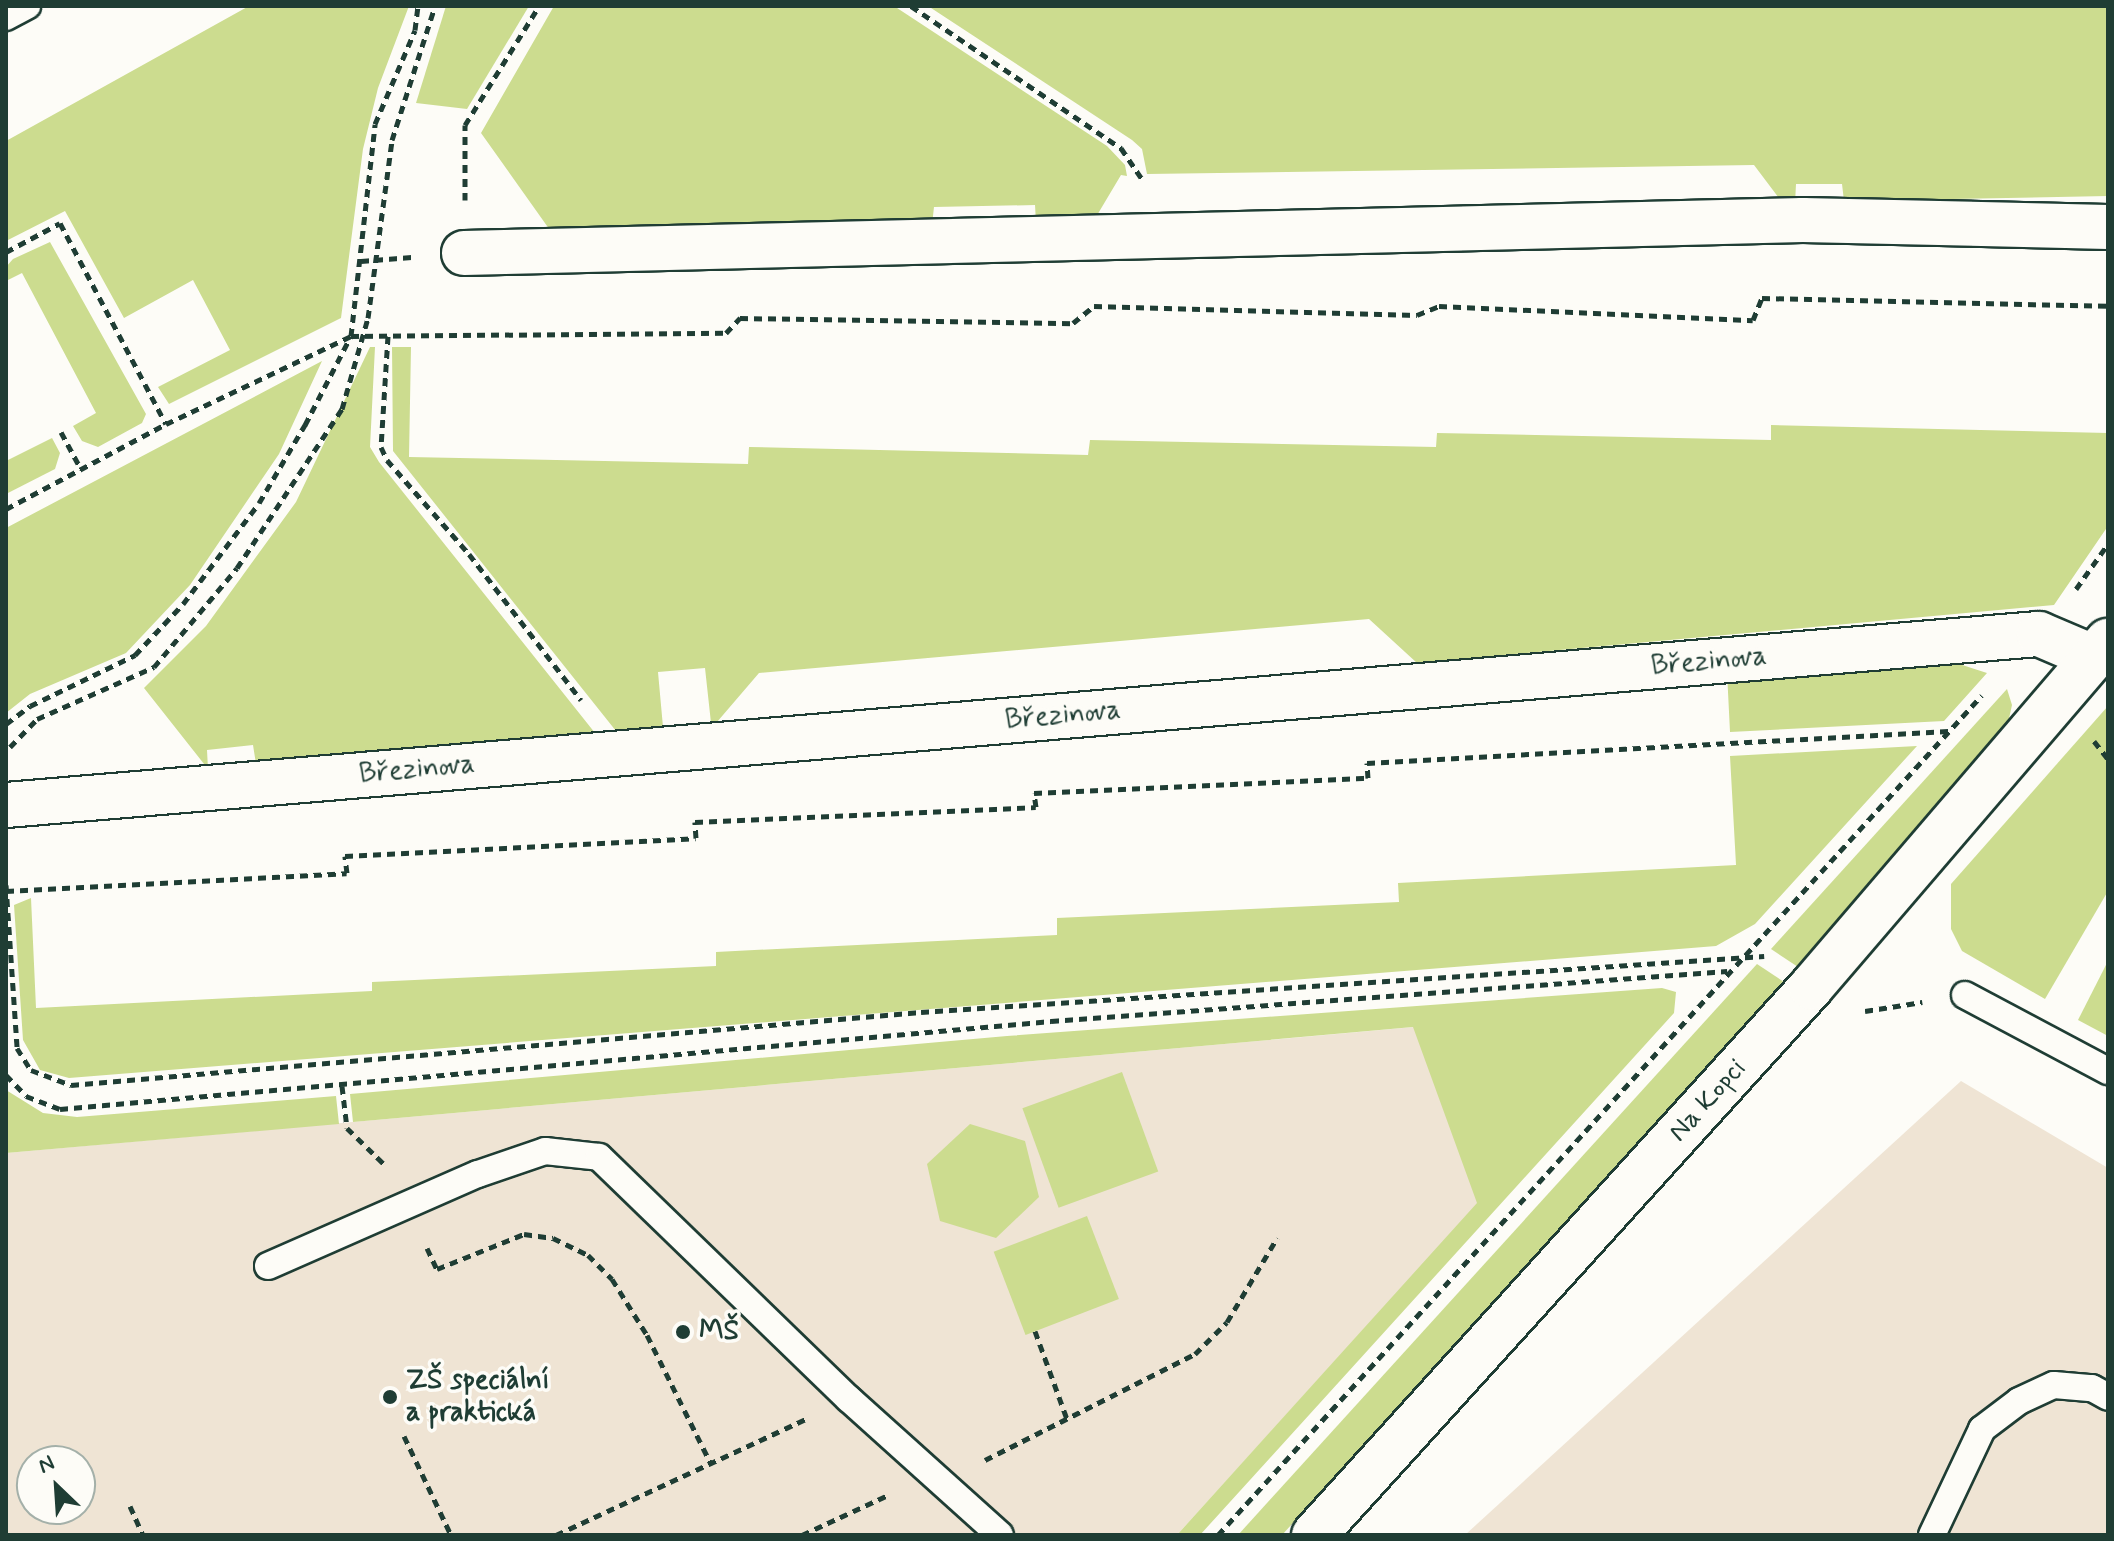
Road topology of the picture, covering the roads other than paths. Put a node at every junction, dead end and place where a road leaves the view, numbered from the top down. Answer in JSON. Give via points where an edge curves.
{"nodes":[{"id":1,"x":27,"y":6,"type":"edge"},
{"id":2,"x":6,"y":17,"type":"edge"},
{"id":3,"x":2108,"y":227,"type":"edge"},
{"id":4,"x":464,"y":253,"type":"road end"},
{"id":5,"x":2103,"y":655,"type":"edge"},
{"id":6,"x":6,"y":805,"type":"edge"},
{"id":7,"x":1965,"y":995,"type":"road end"},
{"id":8,"x":2108,"y":1071,"type":"edge"},
{"id":9,"x":268,"y":1266,"type":"dead end"},
{"id":10,"x":2108,"y":1397,"type":"edge"},
{"id":11,"x":1000,"y":1535,"type":"edge"},
{"id":12,"x":1314,"y":1535,"type":"edge"},
{"id":13,"x":1932,"y":1535,"type":"edge"}],
"edges":[{"from":1,"to":2,"type":"lane"},
{"from":3,"to":4,"type":"street","via":[[1803,220]]},
{"from":5,"to":6,"type":"street","name":"Březinova","via":[[2039,634]]},
{"from":5,"to":12,"type":"street","name":"Na Kopci","via":[[1811,987]]},
{"from":7,"to":8,"type":"lane"},
{"from":9,"to":11,"type":"lane","via":[[545,1151],[599,1157],[849,1399]]},
{"from":10,"to":13,"type":"lane","via":[[2092,1388],[2054,1385],[2019,1401],[1982,1429]]}]}
